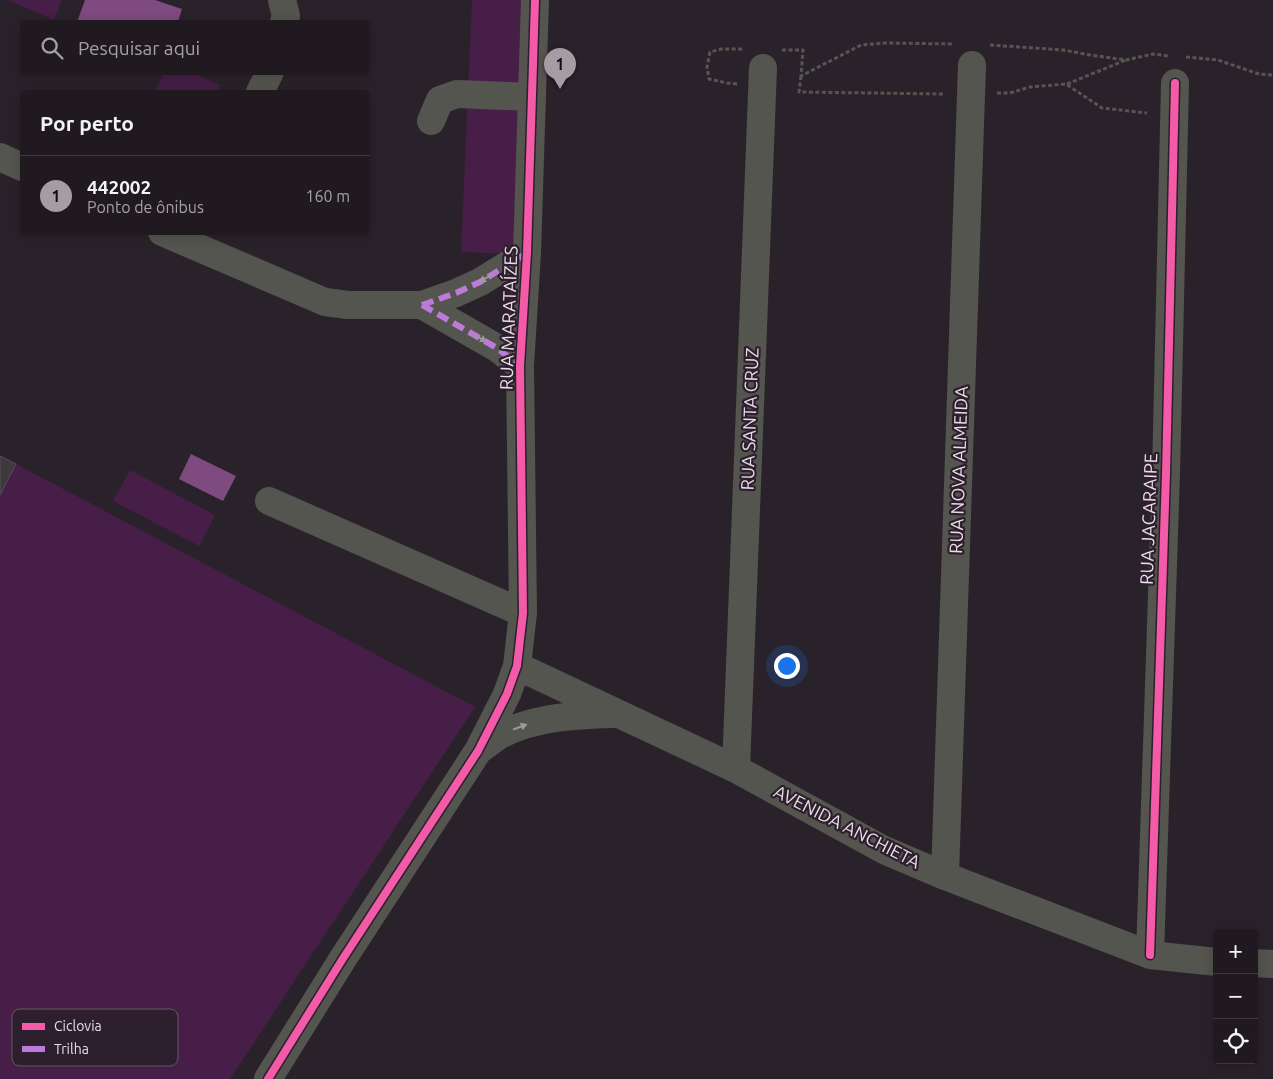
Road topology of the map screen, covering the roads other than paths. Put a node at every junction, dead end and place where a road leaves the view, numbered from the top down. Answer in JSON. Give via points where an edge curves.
{"nodes":[{"id":1,"x":282,"y":0,"type":"edge"},
{"id":2,"x":535,"y":0,"type":"edge"},
{"id":3,"x":285,"y":20,"type":"edge"},
{"id":4,"x":972,"y":65,"type":"dead end"},
{"id":5,"x":763,"y":68,"type":"dead end"},
{"id":6,"x":268,"y":75,"type":"edge"},
{"id":7,"x":1175,"y":83,"type":"dead end"},
{"id":8,"x":261,"y":90,"type":"edge"},
{"id":9,"x":532,"y":97,"type":"junction"},
{"id":10,"x":431,"y":121,"type":"dead end"},
{"id":11,"x":0,"y":157,"type":"edge"},
{"id":12,"x":20,"y":166,"type":"edge"},
{"id":13,"x":179,"y":236,"type":"edge"},
{"id":14,"x":528,"y":253,"type":"junction"},
{"id":15,"x":422,"y":305,"type":"junction"},
{"id":16,"x":520,"y":366,"type":"junction"},
{"id":17,"x":268,"y":501,"type":"dead end"},
{"id":18,"x":523,"y":613,"type":"junction"},
{"id":19,"x":517,"y":666,"type":"junction"},
{"id":20,"x":619,"y":714,"type":"junction"},
{"id":21,"x":478,"y":751,"type":"junction"},
{"id":22,"x":736,"y":769,"type":"junction"},
{"id":23,"x":945,"y":876,"type":"junction"},
{"id":24,"x":1150,"y":955,"type":"junction"},
{"id":25,"x":1213,"y":962,"type":"edge"},
{"id":26,"x":1258,"y":963,"type":"edge"},
{"id":27,"x":1273,"y":964,"type":"edge"},
{"id":28,"x":268,"y":1079,"type":"edge"}],
"edges":[{"from":1,"to":3,"type":"street"},
{"from":2,"to":9,"type":"street","name":"RUA MARATAÍZES"},
{"from":4,"to":23,"type":"street","name":"RUA NOVA ALMEIDA"},
{"from":5,"to":22,"type":"street","name":"RUA SANTA CRUZ"},
{"from":6,"to":8,"type":"street"},
{"from":7,"to":24,"type":"street","name":"RUA JACARAIPE"},
{"from":9,"to":10,"type":"street","via":[[457,94],[440,100]]},
{"from":9,"to":14,"type":"street","name":"RUA MARATAÍZES"},
{"from":11,"to":12,"type":"street"},
{"from":13,"to":15,"type":"street","via":[[326,302]]},
{"from":14,"to":15,"type":"street","one_way":true,"via":[[464,290]]},
{"from":14,"to":16,"type":"street","name":"RUA MARATAÍZES"},
{"from":15,"to":16,"type":"street","one_way":true,"via":[[497,348]]},
{"from":16,"to":18,"type":"street","name":"RUA MARATAÍZES"},
{"from":17,"to":18,"type":"street"},
{"from":18,"to":19,"type":"street","name":"RUA MARATAÍZES"},
{"from":19,"to":20,"type":"street","name":"AVENIDA ANCHIETA"},
{"from":19,"to":21,"type":"street","name":"RUA MARATAÍZES","via":[[507,694]]},
{"from":21,"to":20,"type":"street","one_way":true,"via":[[500,734],[532,722]]},
{"from":20,"to":22,"type":"street","name":"AVENIDA ANCHIETA"},
{"from":21,"to":28,"type":"street"},
{"from":22,"to":23,"type":"street","name":"AVENIDA ANCHIETA","via":[[884,850]]},
{"from":23,"to":24,"type":"street","name":"AVENIDA ANCHIETA"},
{"from":24,"to":25,"type":"street","name":"AVENIDA ANCHIETA"},
{"from":26,"to":27,"type":"street"}]}
